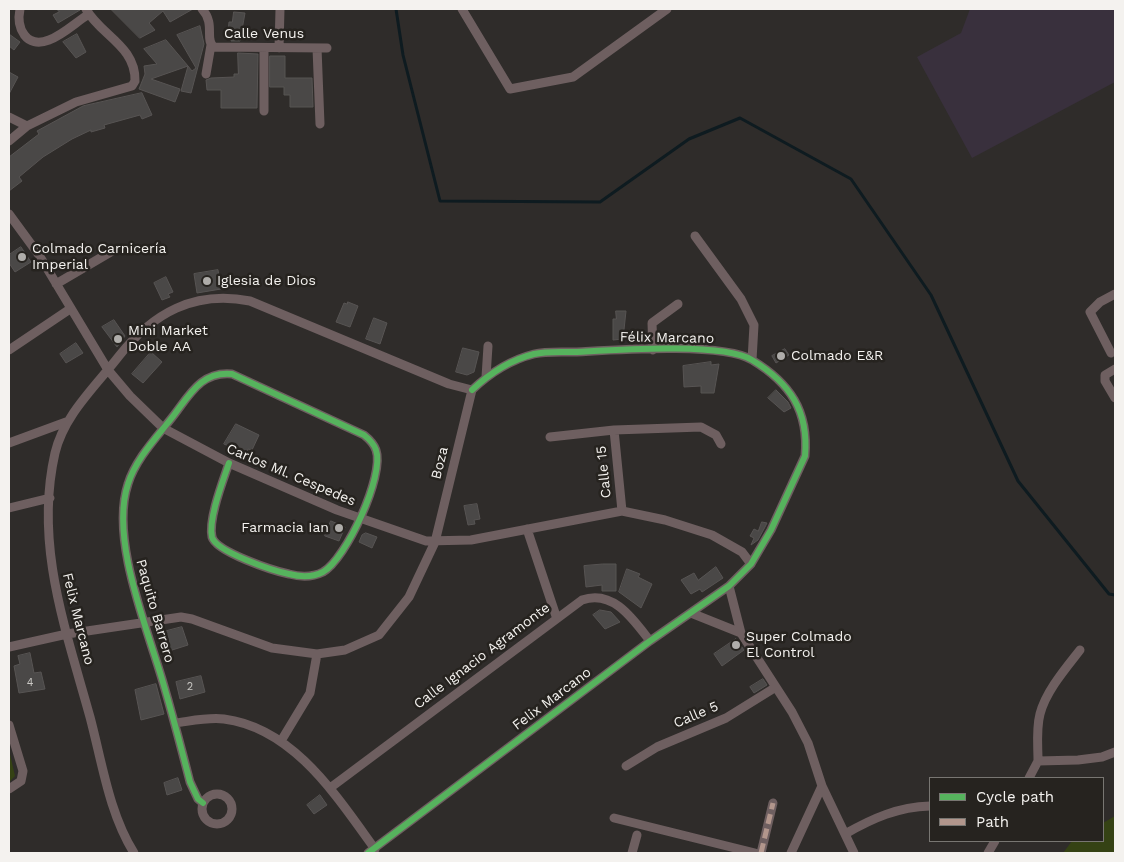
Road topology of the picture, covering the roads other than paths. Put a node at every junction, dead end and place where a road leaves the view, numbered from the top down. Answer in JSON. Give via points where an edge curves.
{"nodes":[{"id":1,"x":20,"y":9,"type":"edge"},
{"id":2,"x":202,"y":9,"type":"edge"},
{"id":3,"x":280,"y":9,"type":"edge"},
{"id":4,"x":462,"y":9,"type":"edge"},
{"id":5,"x":667,"y":9,"type":"edge"},
{"id":6,"x":87,"y":11,"type":"edge"},
{"id":7,"x":211,"y":45,"type":"junction"},
{"id":8,"x":264,"y":48,"type":"junction"},
{"id":9,"x":279,"y":48,"type":"junction"},
{"id":10,"x":206,"y":74,"type":"dead end"},
{"id":11,"x":264,"y":111,"type":"dead end"},
{"id":12,"x":9,"y":117,"type":"edge"},
{"id":13,"x":320,"y":124,"type":"dead end"},
{"id":14,"x":27,"y":126,"type":"junction"},
{"id":15,"x":9,"y":141,"type":"edge"},
{"id":16,"x":9,"y":214,"type":"edge"},
{"id":17,"x":695,"y":236,"type":"dead end"},
{"id":18,"x":114,"y":250,"type":"dead end"},
{"id":19,"x":56,"y":284,"type":"junction"},
{"id":20,"x":1115,"y":294,"type":"edge"},
{"id":21,"x":678,"y":304,"type":"dead end"},
{"id":22,"x":70,"y":309,"type":"junction"},
{"id":23,"x":488,"y":346,"type":"dead end"},
{"id":24,"x":9,"y":350,"type":"edge"},
{"id":25,"x":653,"y":350,"type":"junction"},
{"id":26,"x":1111,"y":353,"type":"dead end"},
{"id":27,"x":752,"y":360,"type":"junction"},
{"id":28,"x":1115,"y":369,"type":"edge"},
{"id":29,"x":108,"y":370,"type":"junction"},
{"id":30,"x":486,"y":377,"type":"junction"},
{"id":31,"x":472,"y":390,"type":"junction"},
{"id":32,"x":1115,"y":398,"type":"edge"},
{"id":33,"x":66,"y":422,"type":"junction"},
{"id":34,"x":163,"y":428,"type":"junction"},
{"id":35,"x":614,"y":430,"type":"junction"},
{"id":36,"x":550,"y":437,"type":"dead end"},
{"id":37,"x":9,"y":443,"type":"edge"},
{"id":38,"x":721,"y":444,"type":"dead end"},
{"id":39,"x":229,"y":463,"type":"junction"},
{"id":40,"x":50,"y":498,"type":"junction"},
{"id":41,"x":9,"y":508,"type":"edge"},
{"id":42,"x":622,"y":511,"type":"junction"},
{"id":43,"x":359,"y":519,"type":"junction"},
{"id":44,"x":527,"y":529,"type":"junction"},
{"id":45,"x":435,"y":542,"type":"junction"},
{"id":46,"x":751,"y":564,"type":"junction"},
{"id":47,"x":729,"y":586,"type":"junction"},
{"id":48,"x":691,"y":613,"type":"junction"},
{"id":49,"x":556,"y":616,"type":"junction"},
{"id":50,"x":145,"y":623,"type":"junction"},
{"id":51,"x":741,"y":633,"type":"junction"},
{"id":52,"x":67,"y":634,"type":"junction"},
{"id":53,"x":650,"y":641,"type":"junction"},
{"id":54,"x":9,"y":647,"type":"edge"},
{"id":55,"x":1080,"y":650,"type":"dead end"},
{"id":56,"x":317,"y":654,"type":"junction"},
{"id":57,"x":776,"y":687,"type":"junction"},
{"id":58,"x":175,"y":723,"type":"junction"},
{"id":59,"x":9,"y":725,"type":"edge"},
{"id":60,"x":10,"y":739,"type":"edge"},
{"id":61,"x":281,"y":741,"type":"junction"},
{"id":62,"x":1115,"y":752,"type":"edge"},
{"id":63,"x":1038,"y":761,"type":"junction"},
{"id":64,"x":626,"y":766,"type":"dead end"},
{"id":65,"x":1030,"y":777,"type":"edge"},
{"id":66,"x":822,"y":786,"type":"junction"},
{"id":67,"x":330,"y":788,"type":"junction"},
{"id":68,"x":9,"y":789,"type":"edge"},
{"id":69,"x":203,"y":803,"type":"dead end"},
{"id":70,"x":773,"y":803,"type":"dead end"},
{"id":71,"x":929,"y":806,"type":"edge"},
{"id":72,"x":614,"y":818,"type":"dead end"},
{"id":73,"x":845,"y":834,"type":"junction"},
{"id":74,"x":637,"y":835,"type":"dead end"},
{"id":75,"x":994,"y":842,"type":"edge"},
{"id":76,"x":372,"y":851,"type":"edge"},
{"id":77,"x":134,"y":853,"type":"edge"},
{"id":78,"x":632,"y":853,"type":"edge"},
{"id":79,"x":755,"y":853,"type":"edge"},
{"id":80,"x":761,"y":853,"type":"edge"},
{"id":81,"x":791,"y":853,"type":"edge"},
{"id":82,"x":854,"y":853,"type":"edge"},
{"id":83,"x":988,"y":853,"type":"edge"}],
"edges":[{"from":1,"to":6,"type":"street","via":[[19,28],[25,37],[37,41],[48,41]]},
{"from":2,"to":7,"type":"street","name":"Calle Venus","via":[[210,19]]},
{"from":3,"to":9,"type":"street"},
{"from":4,"to":5,"type":"street","via":[[510,89],[573,77]]},
{"from":6,"to":14,"type":"street","via":[[120,44],[128,56],[135,81],[132,86],[76,102]]},
{"from":7,"to":8,"type":"street","name":"Calle Venus"},
{"from":7,"to":10,"type":"street"},
{"from":8,"to":9,"type":"street","name":"Calle Venus"},
{"from":8,"to":11,"type":"street"},
{"from":9,"to":13,"type":"street","name":"Calle Venus","via":[[322,48]]},
{"from":12,"to":14,"type":"street"},
{"from":14,"to":15,"type":"street"},
{"from":16,"to":19,"type":"street","name":"Carlos Ml. Cespedes"},
{"from":17,"to":27,"type":"street","via":[[741,299],[754,325]]},
{"from":18,"to":19,"type":"street"},
{"from":19,"to":22,"type":"street","name":"Carlos Ml. Cespedes"},
{"from":20,"to":26,"type":"street","via":[[1090,312]]},
{"from":21,"to":25,"type":"street","via":[[652,323]]},
{"from":22,"to":24,"type":"street"},
{"from":22,"to":29,"type":"street","name":"Carlos Ml. Cespedes"},
{"from":23,"to":30,"type":"street"},
{"from":25,"to":27,"type":"street","name":"Félix Marcano","via":[[708,350],[733,353]]},
{"from":25,"to":30,"type":"street","name":"Félix Marcano","via":[[535,354],[515,360]]},
{"from":27,"to":46,"type":"street","name":"Félix Marcano","via":[[784,384],[800,407],[806,446],[805,456],[775,522]]},
{"from":28,"to":32,"type":"street","via":[[1104,378]]},
{"from":29,"to":31,"type":"street","via":[[134,337],[154,319],[191,302],[234,298],[250,301],[449,384]]},
{"from":29,"to":33,"type":"street","name":"Felix Marcano"},
{"from":29,"to":34,"type":"street","name":"Carlos Ml. Cespedes"},
{"from":30,"to":31,"type":"street","name":"Félix Marcano"},
{"from":31,"to":45,"type":"street","name":"Boza"},
{"from":33,"to":37,"type":"street"},
{"from":33,"to":40,"type":"street","name":"Felix Marcano","via":[[55,453]]},
{"from":34,"to":39,"type":"street","name":"Carlos Ml. Cespedes"},
{"from":34,"to":43,"type":"street","name":"Paquito Barrero","via":[[200,382],[221,373],[232,374],[364,435],[376,450],[377,469]]},
{"from":34,"to":50,"type":"street","name":"Paquito Barrero","via":[[134,469],[127,485],[122,515],[127,556]]},
{"from":35,"to":36,"type":"street"},
{"from":35,"to":38,"type":"street","via":[[701,428],[716,435]]},
{"from":35,"to":42,"type":"street","name":"Calle 15"},
{"from":39,"to":43,"type":"street","name":"Carlos Ml. Cespedes"},
{"from":39,"to":43,"type":"street","name":"Paquito Barrero","via":[[212,532],[216,543],[226,552],[289,574],[315,576],[334,563]]},
{"from":40,"to":41,"type":"street"},
{"from":40,"to":52,"type":"street","name":"Felix Marcano","via":[[51,570]]},
{"from":42,"to":44,"type":"street","name":"Carlos Ml. Cespedes"},
{"from":42,"to":46,"type":"street","name":"Carlos Ml. Cespedes","via":[[712,535],[742,552]]},
{"from":43,"to":45,"type":"street","name":"Carlos Ml. Cespedes"},
{"from":44,"to":45,"type":"street","name":"Carlos Ml. Cespedes","via":[[471,540]]},
{"from":44,"to":49,"type":"street"},
{"from":45,"to":56,"type":"street","name":"Boza","via":[[409,597],[379,635],[345,650]]},
{"from":46,"to":47,"type":"street","name":"Felix Marcano"},
{"from":47,"to":48,"type":"street","name":"Felix Marcano"},
{"from":47,"to":51,"type":"street"},
{"from":48,"to":51,"type":"street"},
{"from":48,"to":53,"type":"street","name":"Felix Marcano"},
{"from":49,"to":53,"type":"street","name":"Calle Ignacio Agramonte","via":[[582,600],[599,596],[626,612]]},
{"from":49,"to":67,"type":"street","name":"Calle Ignacio Agramonte"},
{"from":50,"to":52,"type":"street","name":"Boza"},
{"from":50,"to":56,"type":"street","name":"Boza","via":[[192,619],[272,648]]},
{"from":50,"to":58,"type":"street","name":"Paquito Barrero"},
{"from":51,"to":57,"type":"street"},
{"from":52,"to":54,"type":"street","name":"Boza"},
{"from":52,"to":77,"type":"street","name":"Felix Marcano","via":[[118,819]]},
{"from":53,"to":76,"type":"street","name":"Felix Marcano"},
{"from":55,"to":63,"type":"street","via":[[1060,676],[1041,711]]},
{"from":56,"to":61,"type":"street","via":[[310,693]]},
{"from":57,"to":64,"type":"street","name":"Calle 5","via":[[726,718],[657,747]]},
{"from":57,"to":66,"type":"street","via":[[808,743]]},
{"from":58,"to":61,"type":"street","via":[[224,719],[250,726]]},
{"from":58,"to":69,"type":"street","name":"Paquito Barrero","via":[[190,782]]},
{"from":59,"to":60,"type":"street"},
{"from":60,"to":68,"type":"street","via":[[23,771],[21,781]]},
{"from":61,"to":67,"type":"street"},
{"from":62,"to":63,"type":"street","via":[[1078,760]]},
{"from":63,"to":65,"type":"street"},
{"from":66,"to":73,"type":"street"},
{"from":66,"to":81,"type":"street"},
{"from":67,"to":76,"type":"street"},
{"from":70,"to":80,"type":"street"},
{"from":71,"to":73,"type":"street","via":[[893,810]]},
{"from":72,"to":79,"type":"street"},
{"from":73,"to":82,"type":"street"},
{"from":74,"to":78,"type":"street"},
{"from":75,"to":83,"type":"street"}]}
